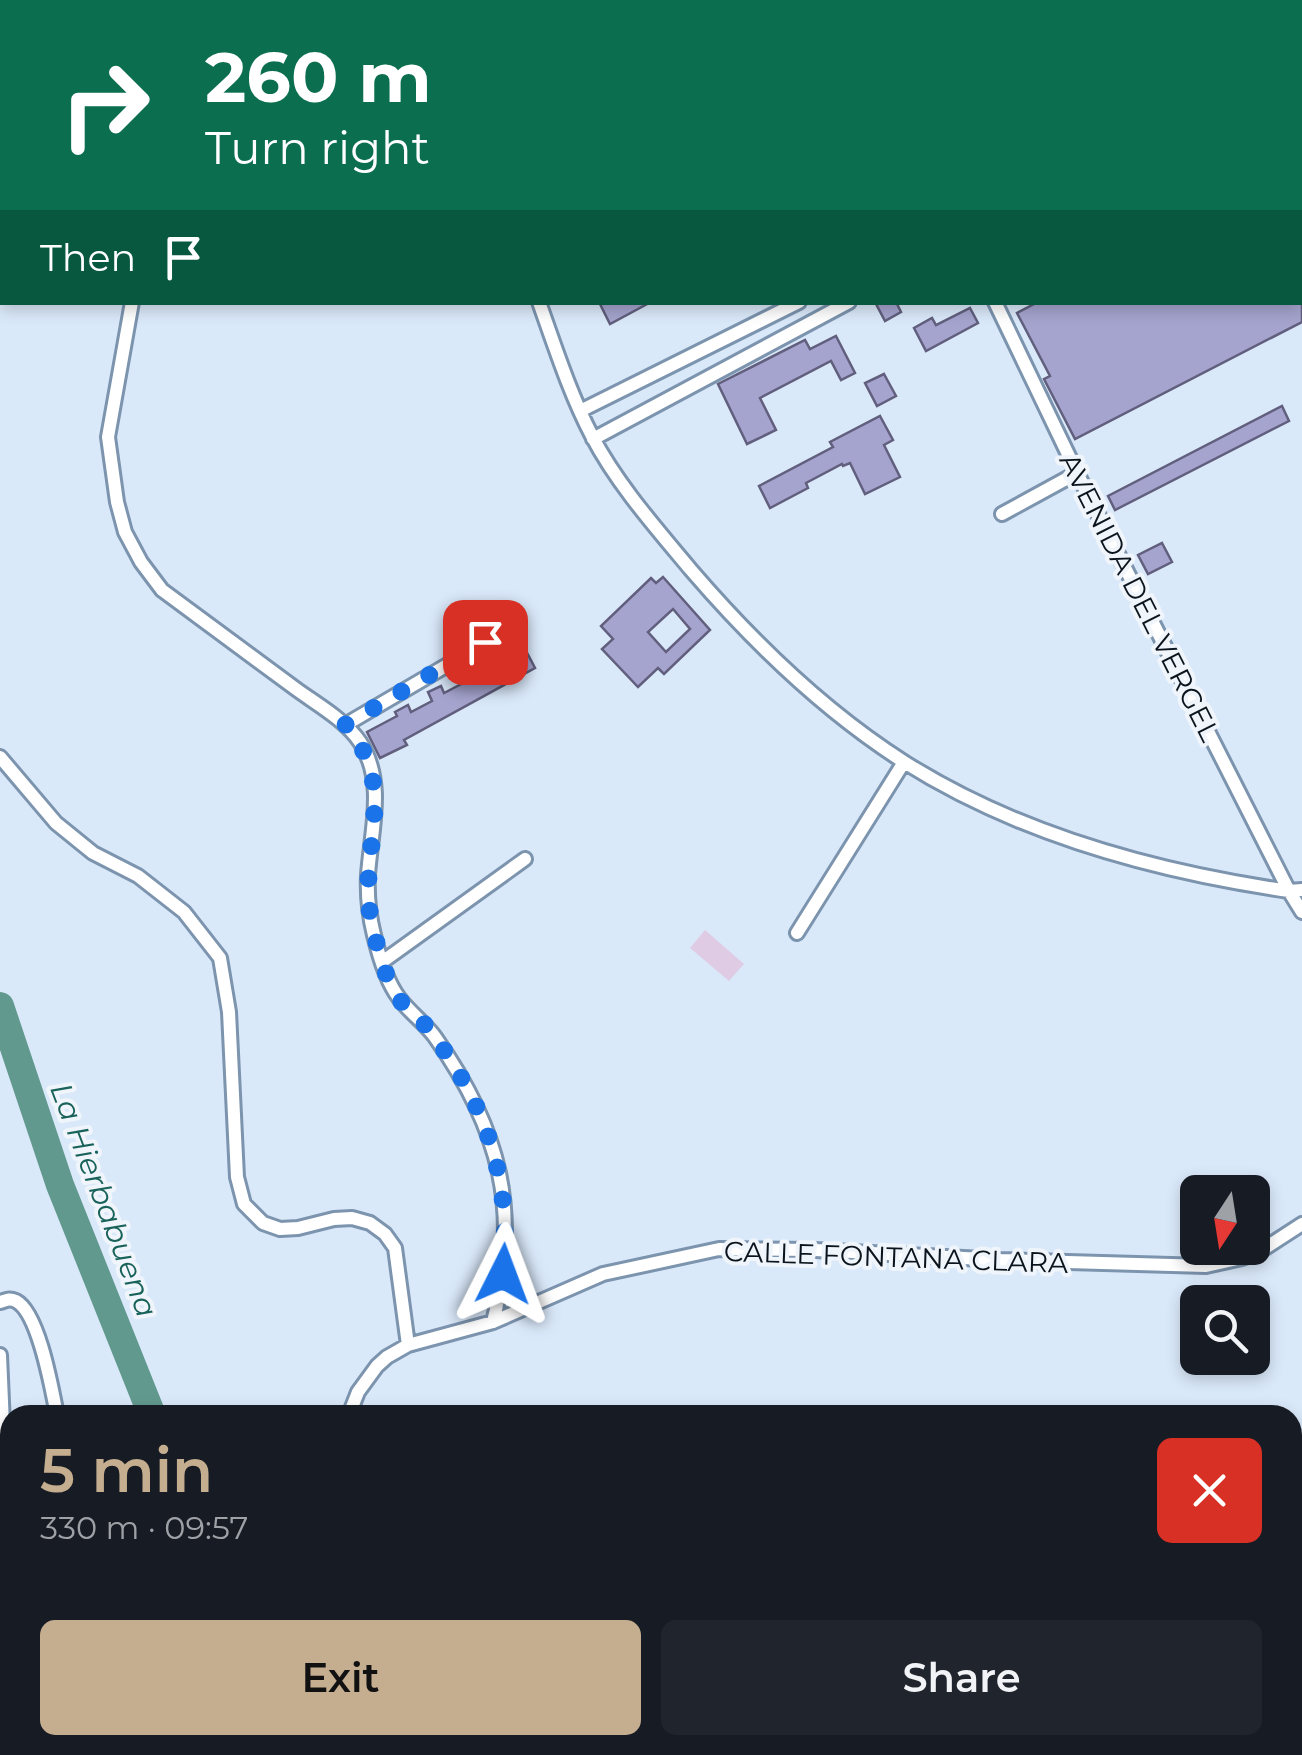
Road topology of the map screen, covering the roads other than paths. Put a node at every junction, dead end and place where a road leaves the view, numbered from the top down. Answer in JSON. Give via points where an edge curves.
{"nodes":[{"id":1,"x":131,"y":305,"type":"edge"},
{"id":2,"x":539,"y":305,"type":"edge"},
{"id":3,"x":794,"y":305,"type":"edge"},
{"id":4,"x":843,"y":305,"type":"edge"},
{"id":5,"x":995,"y":305,"type":"edge"},
{"id":6,"x":764,"y":322,"type":"junction"},
{"id":7,"x":774,"y":340,"type":"junction"},
{"id":8,"x":580,"y":411,"type":"junction"},
{"id":9,"x":593,"y":439,"type":"junction"},
{"id":10,"x":1077,"y":473,"type":"junction"},
{"id":11,"x":1002,"y":514,"type":"dead end"},
{"id":12,"x":485,"y":642,"type":"dead end"},
{"id":13,"x":345,"y":725,"type":"junction"},
{"id":14,"x":0,"y":757,"type":"edge"},
{"id":15,"x":904,"y":762,"type":"junction"},
{"id":16,"x":525,"y":860,"type":"dead end"},
{"id":17,"x":1296,"y":890,"type":"edge"},
{"id":18,"x":1302,"y":912,"type":"edge"},
{"id":19,"x":796,"y":933,"type":"dead end"},
{"id":20,"x":382,"y":962,"type":"junction"},
{"id":21,"x":1302,"y":1224,"type":"edge"},
{"id":22,"x":0,"y":1302,"type":"edge"},
{"id":23,"x":493,"y":1322,"type":"junction"},
{"id":24,"x":408,"y":1345,"type":"junction"},
{"id":25,"x":0,"y":1355,"type":"edge"},
{"id":26,"x":2,"y":1405,"type":"edge"},
{"id":27,"x":55,"y":1405,"type":"edge"},
{"id":28,"x":353,"y":1405,"type":"edge"}],
"edges":[{"from":1,"to":13,"type":"street","via":[[108,437],[132,548],[162,590]]},
{"from":2,"to":8,"type":"street"},
{"from":3,"to":6,"type":"street"},
{"from":4,"to":7,"type":"street"},
{"from":5,"to":10,"type":"street","name":"AVENIDA DEL VERGEL"},
{"from":6,"to":7,"type":"street"},
{"from":6,"to":8,"type":"street"},
{"from":7,"to":9,"type":"street"},
{"from":8,"to":9,"type":"street"},
{"from":9,"to":15,"type":"street","via":[[654,525],[732,616]]},
{"from":10,"to":11,"type":"street"},
{"from":10,"to":17,"type":"street","name":"AVENIDA DEL VERGEL"},
{"from":12,"to":13,"type":"street"},
{"from":13,"to":20,"type":"street","via":[[368,757],[374,780],[369,904]]},
{"from":14,"to":24,"type":"street","via":[[56,823],[184,912],[220,958],[244,1204],[280,1229],[352,1218],[384,1234],[395,1248]]},
{"from":15,"to":17,"type":"street","via":[[1002,812],[1090,846],[1208,878]]},
{"from":15,"to":19,"type":"street"},
{"from":16,"to":20,"type":"street"},
{"from":17,"to":18,"type":"street"},
{"from":20,"to":23,"type":"street","via":[[397,996],[457,1068],[494,1152],[506,1249]]},
{"from":21,"to":23,"type":"street","name":"CALLE FONTANA CLARA","via":[[1259,1252],[1206,1266],[719,1249],[603,1274]]},
{"from":22,"to":27,"type":"street","via":[[18,1302],[30,1317]]},
{"from":23,"to":24,"type":"street","name":"CALLE FONTANA CLARA"},
{"from":24,"to":28,"type":"street","via":[[377,1366]]},
{"from":25,"to":26,"type":"street"}]}
